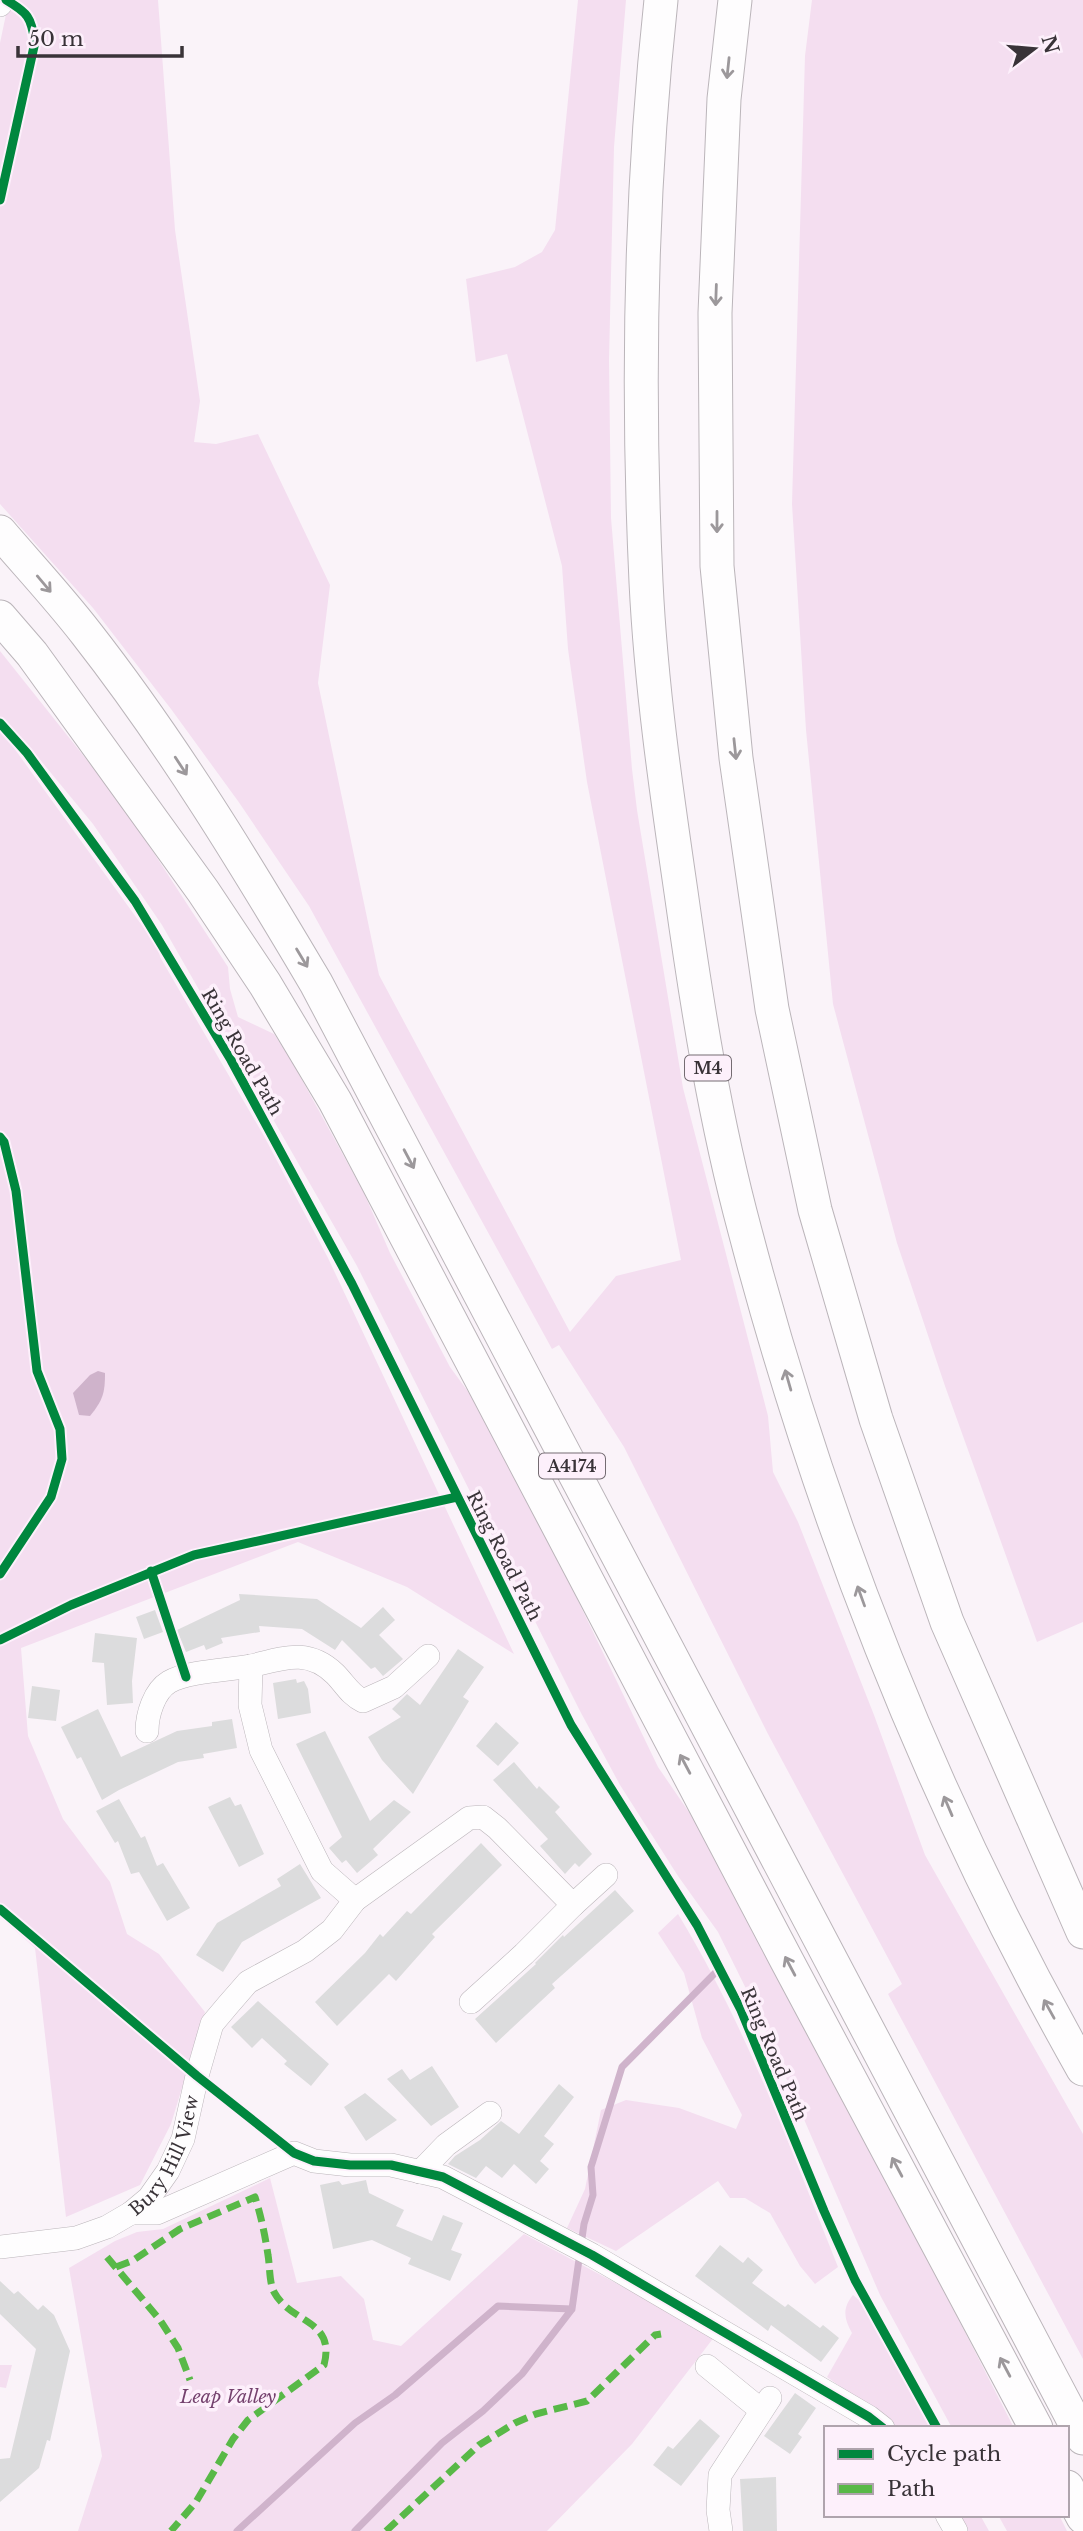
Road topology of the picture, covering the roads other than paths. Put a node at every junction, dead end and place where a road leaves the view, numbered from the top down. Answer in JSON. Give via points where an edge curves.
{"nodes":[{"id":1,"x":661,"y":0,"type":"edge"},
{"id":2,"x":735,"y":0,"type":"edge"},
{"id":3,"x":0,"y":532,"type":"edge"},
{"id":4,"x":0,"y":617,"type":"edge"},
{"id":5,"x":428,"y":1656,"type":"dead end"},
{"id":6,"x":251,"y":1666,"type":"junction"},
{"id":7,"x":147,"y":1731,"type":"dead end"},
{"id":8,"x":606,"y":1875,"type":"dead end"},
{"id":9,"x":355,"y":1900,"type":"junction"},
{"id":10,"x":573,"y":1905,"type":"junction"},
{"id":11,"x":1083,"y":1932,"type":"edge"},
{"id":12,"x":471,"y":2002,"type":"dead end"},
{"id":13,"x":1083,"y":2069,"type":"edge"},
{"id":14,"x":489,"y":2113,"type":"dead end"},
{"id":15,"x":420,"y":2172,"type":"junction"},
{"id":16,"x":131,"y":2213,"type":"junction"},
{"id":17,"x":0,"y":2247,"type":"edge"},
{"id":18,"x":707,"y":2367,"type":"dead end"},
{"id":19,"x":880,"y":2426,"type":"edge"},
{"id":20,"x":1035,"y":2426,"type":"edge"},
{"id":21,"x":1083,"y":2438,"type":"edge"},
{"id":22,"x":1069,"y":2491,"type":"edge"},
{"id":23,"x":1083,"y":2517,"type":"edge"},
{"id":24,"x":721,"y":2531,"type":"edge"}],
"edges":[{"from":13,"to":1,"type":"highway","number":"M4","one_way":true,"via":[[958,1830],[880,1647],[808,1447],[744,1229],[701,1037],[663,769],[646,584],[641,310],[650,96]]},
{"from":2,"to":11,"type":"highway","one_way":true,"via":[[724,99],[715,313],[717,566],[736,758],[772,1009],[815,1210],[876,1419],[947,1622]]},
{"from":3,"to":21,"type":"highway","number":"A4174","one_way":true,"via":[[86,633],[174,755],[316,983]]},
{"from":20,"to":4,"type":"highway","number":"A4174","one_way":true,"via":[[335,1101],[203,891],[32,654]]},
{"from":5,"to":6,"type":"street","via":[[394,1687],[363,1701],[352,1696],[319,1661],[294,1656]]},
{"from":6,"to":7,"type":"street","via":[[169,1682],[158,1694]]},
{"from":6,"to":9,"type":"street","via":[[250,1704],[261,1750],[322,1871]]},
{"from":8,"to":10,"type":"street"},
{"from":9,"to":10,"type":"street","name":"Bury Hill View","via":[[461,1823],[484,1817]]},
{"from":9,"to":16,"type":"street","name":"Bury Hill View","via":[[332,1930],[305,1951],[248,1982],[212,2024],[183,2139],[168,2171],[149,2198]]},
{"from":10,"to":12,"type":"street"},
{"from":14,"to":15,"type":"street","via":[[446,2145]]},
{"from":15,"to":16,"type":"street","via":[[391,2165],[314,2161],[294,2152],[157,2213]]},
{"from":15,"to":19,"type":"street","via":[[443,2177],[582,2251]]},
{"from":16,"to":17,"type":"street","name":"Bury Hill View","via":[[76,2238]]},
{"from":18,"to":24,"type":"street","via":[[766,2404],[720,2475]]},
{"from":22,"to":23,"type":"highway"}]}
